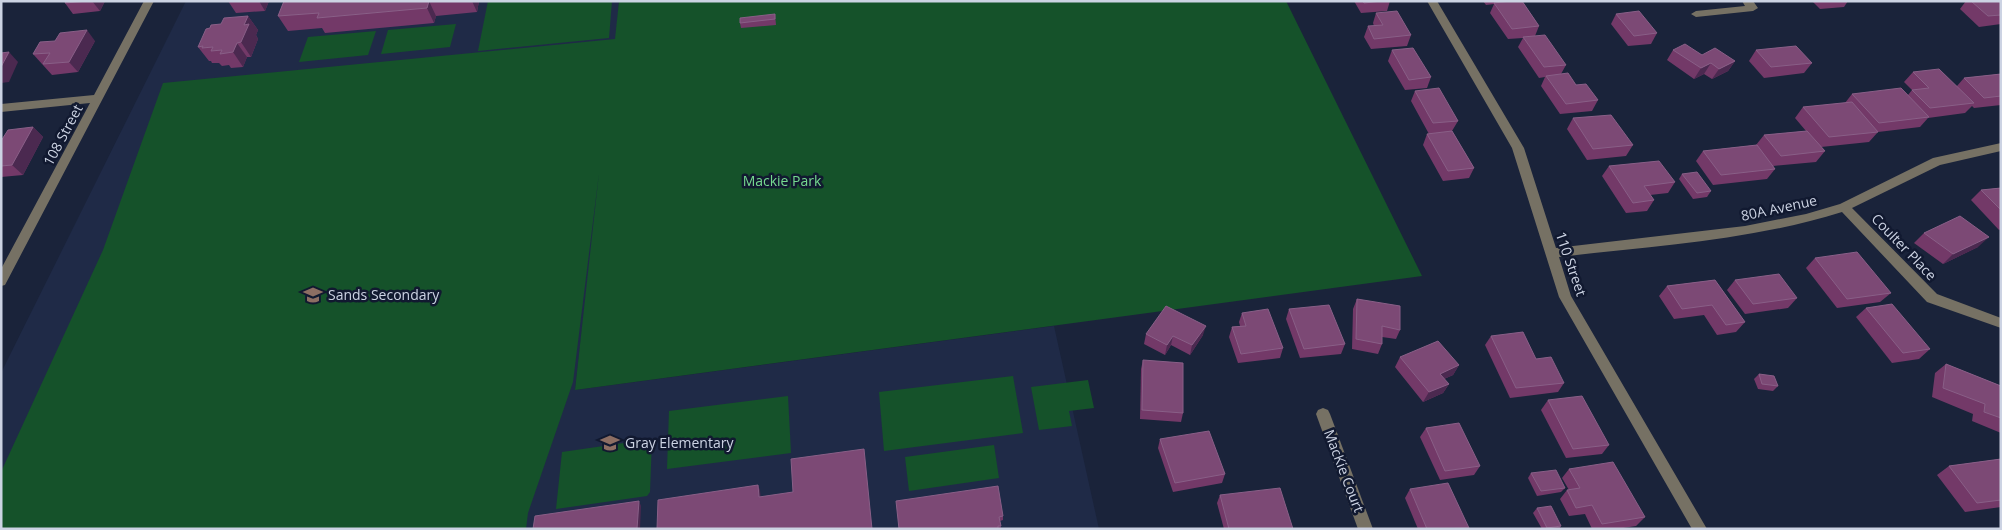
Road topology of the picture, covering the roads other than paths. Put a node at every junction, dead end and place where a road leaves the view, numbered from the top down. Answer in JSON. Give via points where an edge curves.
{"nodes":[{"id":1,"x":149,"y":1,"type":"edge"},
{"id":2,"x":1432,"y":1,"type":"edge"},
{"id":3,"x":1747,"y":1,"type":"edge"},
{"id":4,"x":1696,"y":14,"type":"dead end"},
{"id":5,"x":99,"y":98,"type":"junction"},
{"id":6,"x":1,"y":108,"type":"edge"},
{"id":7,"x":2001,"y":147,"type":"edge"},
{"id":8,"x":1844,"y":206,"type":"junction"},
{"id":9,"x":1551,"y":253,"type":"junction"},
{"id":10,"x":1,"y":281,"type":"edge"},
{"id":11,"x":2001,"y":323,"type":"edge"},
{"id":12,"x":1322,"y":414,"type":"dead end"},
{"id":13,"x":1366,"y":529,"type":"edge"},
{"id":14,"x":1700,"y":529,"type":"edge"}],
"edges":[{"from":1,"to":5,"type":"street","name":"108 Street"},
{"from":2,"to":9,"type":"street","name":"110 Street","via":[[1518,148]]},
{"from":3,"to":4,"type":"street","via":[[1753,8]]},
{"from":5,"to":6,"type":"street"},
{"from":5,"to":10,"type":"street","name":"108 Street"},
{"from":7,"to":8,"type":"street","name":"80A Avenue","via":[[1937,161]]},
{"from":8,"to":9,"type":"street","name":"80A Avenue","via":[[1806,219],[1745,231]]},
{"from":8,"to":11,"type":"street","name":"Coulter Place","via":[[1932,298]]},
{"from":9,"to":14,"type":"street","name":"110 Street","via":[[1565,297]]},
{"from":12,"to":13,"type":"street","name":"MacKie Court"}]}
